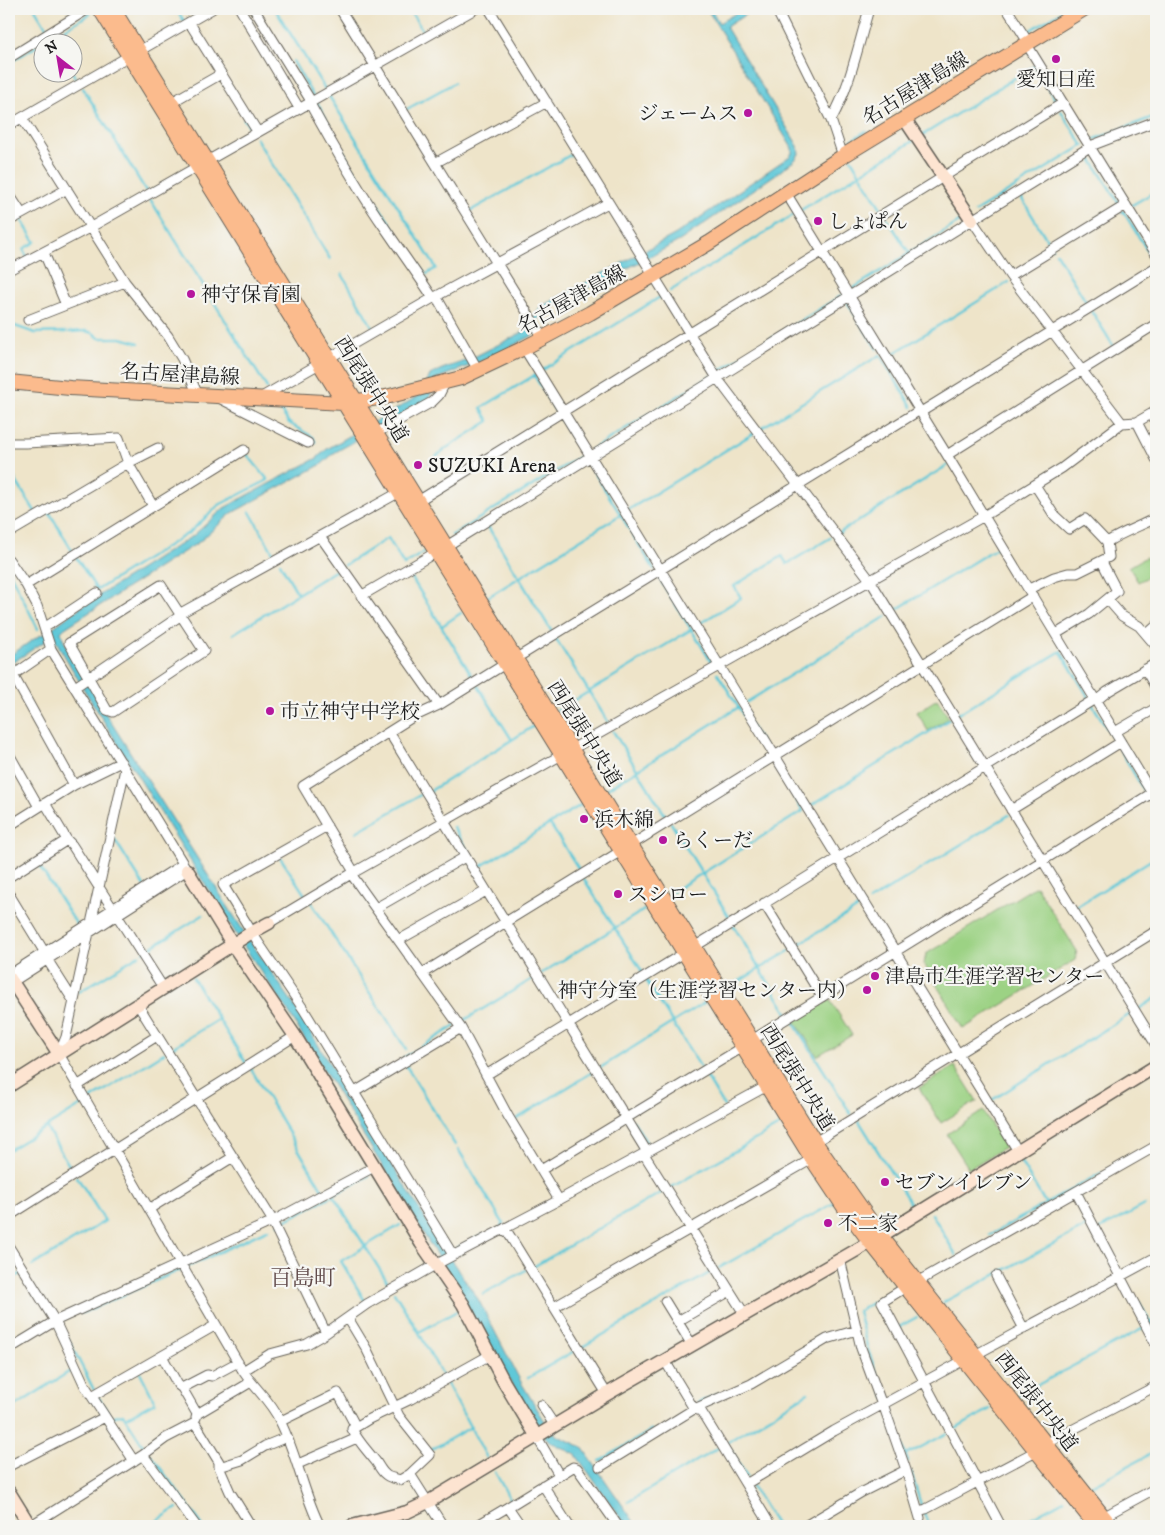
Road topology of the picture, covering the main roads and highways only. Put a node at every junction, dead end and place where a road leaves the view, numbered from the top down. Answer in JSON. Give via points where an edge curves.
{"nodes":[{"id":1,"x":100,"y":9,"type":"edge"},
{"id":2,"x":113,"y":9,"type":"edge"},
{"id":3,"x":1084,"y":9,"type":"edge"},
{"id":4,"x":134,"y":53,"type":"junction"},
{"id":5,"x":202,"y":163,"type":"junction"},
{"id":6,"x":9,"y":382,"type":"edge"},
{"id":7,"x":349,"y":402,"type":"junction"},
{"id":8,"x":369,"y":431,"type":"junction"},
{"id":9,"x":440,"y":549,"type":"junction"},
{"id":10,"x":747,"y":1044,"type":"junction"},
{"id":11,"x":876,"y":1239,"type":"junction"},
{"id":12,"x":1097,"y":1523,"type":"edge"}],
"edges":[{"from":1,"to":4,"type":"main road","name":"西尾張中央道"},
{"from":2,"to":4,"type":"main road","name":"西尾張中央道"},
{"from":3,"to":7,"type":"main road","name":"名古屋津島線","via":[[653,277],[537,328],[524,348],[475,364],[440,384]]},
{"from":4,"to":5,"type":"main road","name":"西尾張中央道"},
{"from":4,"to":5,"type":"main road","name":"西尾張中央道","via":[[172,102]]},
{"from":5,"to":7,"type":"main road","name":"西尾張中央道"},
{"from":6,"to":7,"type":"main road","name":"名古屋津島線"},
{"from":7,"to":8,"type":"main road","name":"西尾張中央道"},
{"from":8,"to":9,"type":"main road","name":"西尾張中央道","via":[[418,502]]},
{"from":8,"to":9,"type":"main road","name":"西尾張中央道","via":[[398,492]]},
{"from":9,"to":10,"type":"main road","name":"西尾張中央道"},
{"from":10,"to":11,"type":"main road","name":"西尾張中央道","via":[[815,1142]]},
{"from":10,"to":11,"type":"main road","name":"西尾張中央道","via":[[767,1086],[812,1159]]},
{"from":11,"to":12,"type":"main road","name":"西尾張中央道"}]}
